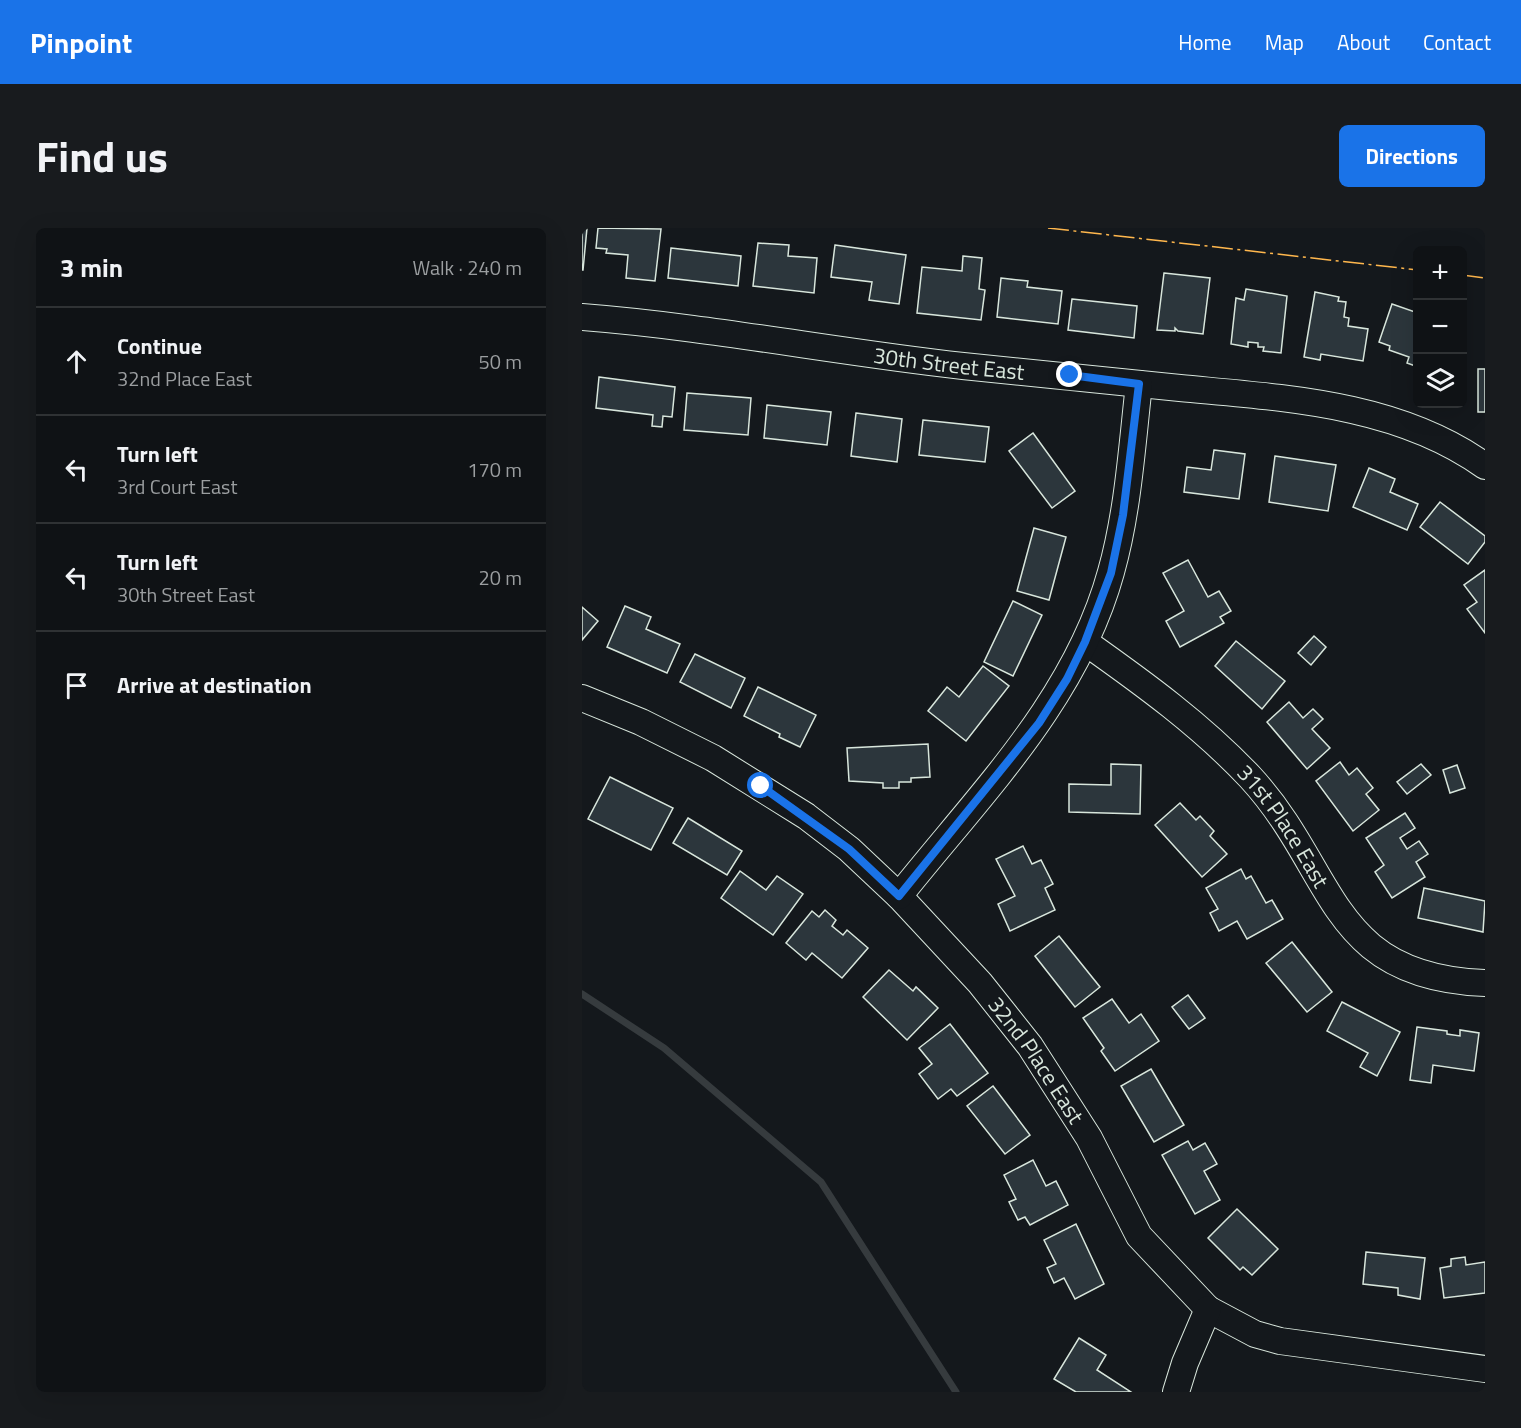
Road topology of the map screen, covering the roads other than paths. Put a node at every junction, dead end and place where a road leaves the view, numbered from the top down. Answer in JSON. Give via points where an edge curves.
{"nodes":[{"id":1,"x":582,"y":316,"type":"edge"},
{"id":2,"x":1139,"y":384,"type":"junction"},
{"id":3,"x":1485,"y":466,"type":"edge"},
{"id":4,"x":1085,"y":642,"type":"junction"},
{"id":5,"x":582,"y":698,"type":"edge"},
{"id":6,"x":899,"y":896,"type":"junction"},
{"id":7,"x":1485,"y":983,"type":"edge"},
{"id":8,"x":1208,"y":1309,"type":"junction"},
{"id":9,"x":1485,"y":1369,"type":"edge"},
{"id":10,"x":1176,"y":1392,"type":"edge"}],
"edges":[{"from":1,"to":2,"type":"street","name":"30th Street East","via":[[963,366]]},
{"from":2,"to":3,"type":"street","name":"30th Street East","via":[[1235,393],[1370,413],[1423,430]]},
{"from":2,"to":4,"type":"street","via":[[1114,561]]},
{"from":4,"to":6,"type":"street","via":[[1039,723]]},
{"from":4,"to":7,"type":"street","name":"31st Place East","via":[[1192,722],[1250,777],[1284,819],[1339,912],[1376,952],[1427,976]]},
{"from":5,"to":6,"type":"street","name":"32nd Place East","via":[[640,722],[761,786],[849,849]]},
{"from":6,"to":8,"type":"street","name":"32nd Place East","via":[[980,983],[1029,1046],[1089,1137],[1139,1236]]},
{"from":8,"to":9,"type":"street","name":"32nd Place East","via":[[1255,1334],[1280,1341]]},
{"from":8,"to":10,"type":"street"}]}
